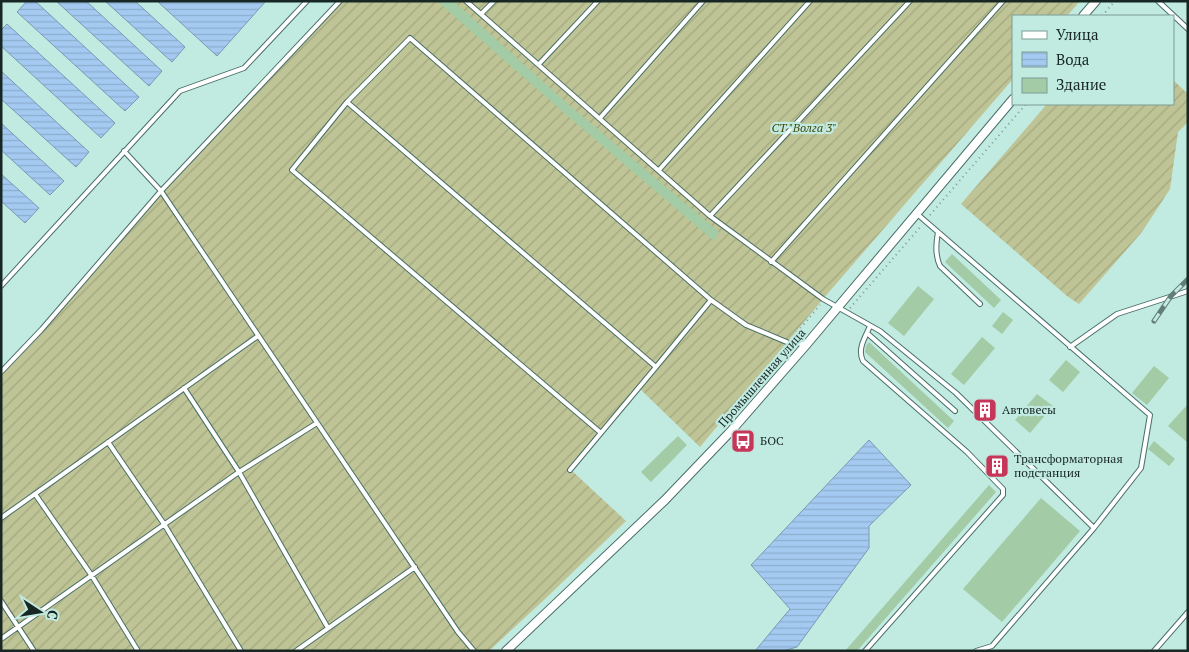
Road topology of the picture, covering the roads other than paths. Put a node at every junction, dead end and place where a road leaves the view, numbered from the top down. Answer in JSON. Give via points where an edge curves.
{"nodes":[{"id":1,"x":307,"y":1,"type":"edge"},
{"id":2,"x":340,"y":1,"type":"edge"},
{"id":3,"x":466,"y":1,"type":"edge"},
{"id":4,"x":494,"y":1,"type":"edge"},
{"id":5,"x":598,"y":1,"type":"edge"},
{"id":6,"x":703,"y":1,"type":"edge"},
{"id":7,"x":810,"y":1,"type":"edge"},
{"id":8,"x":910,"y":1,"type":"edge"},
{"id":9,"x":1003,"y":1,"type":"edge"},
{"id":10,"x":1096,"y":1,"type":"edge"},
{"id":11,"x":1158,"y":1,"type":"edge"},
{"id":12,"x":481,"y":14,"type":"junction"},
{"id":13,"x":1084,"y":15,"type":"edge"},
{"id":14,"x":1173,"y":15,"type":"edge"},
{"id":15,"x":1174,"y":16,"type":"edge"},
{"id":16,"x":1188,"y":29,"type":"edge"},
{"id":17,"x":539,"y":64,"type":"junction"},
{"id":18,"x":1012,"y":100,"type":"edge"},
{"id":19,"x":347,"y":102,"type":"junction"},
{"id":20,"x":600,"y":118,"type":"junction"},
{"id":21,"x":124,"y":152,"type":"junction"},
{"id":22,"x":659,"y":170,"type":"junction"},
{"id":23,"x":161,"y":191,"type":"junction"},
{"id":24,"x":916,"y":213,"type":"junction"},
{"id":25,"x":710,"y":216,"type":"junction"},
{"id":26,"x":938,"y":232,"type":"junction"},
{"id":27,"x":771,"y":262,"type":"junction"},
{"id":28,"x":1,"y":286,"type":"edge"},
{"id":29,"x":1188,"y":291,"type":"edge"},
{"id":30,"x":711,"y":300,"type":"junction"},
{"id":31,"x":980,"y":304,"type":"dead end"},
{"id":32,"x":837,"y":307,"type":"junction"},
{"id":33,"x":870,"y":326,"type":"junction"},
{"id":34,"x":867,"y":333,"type":"junction"},
{"id":35,"x":258,"y":336,"type":"junction"},
{"id":36,"x":806,"y":345,"type":"junction"},
{"id":37,"x":1070,"y":347,"type":"junction"},
{"id":38,"x":656,"y":367,"type":"junction"},
{"id":39,"x":1,"y":372,"type":"edge"},
{"id":40,"x":184,"y":388,"type":"junction"},
{"id":41,"x":955,"y":411,"type":"dead end"},
{"id":42,"x":317,"y":424,"type":"junction"},
{"id":43,"x":600,"y":433,"type":"junction"},
{"id":44,"x":108,"y":442,"type":"junction"},
{"id":45,"x":570,"y":470,"type":"dead end"},
{"id":46,"x":239,"y":472,"type":"junction"},
{"id":47,"x":35,"y":494,"type":"junction"},
{"id":48,"x":1,"y":518,"type":"edge"},
{"id":49,"x":164,"y":524,"type":"junction"},
{"id":50,"x":1094,"y":528,"type":"junction"},
{"id":51,"x":415,"y":567,"type":"junction"},
{"id":52,"x":92,"y":576,"type":"junction"},
{"id":53,"x":1,"y":601,"type":"edge"},
{"id":54,"x":1188,"y":612,"type":"edge"},
{"id":55,"x":20,"y":627,"type":"junction"},
{"id":56,"x":328,"y":628,"type":"junction"},
{"id":57,"x":1,"y":639,"type":"edge"},
{"id":58,"x":34,"y":651,"type":"edge"},
{"id":59,"x":138,"y":651,"type":"edge"},
{"id":60,"x":241,"y":651,"type":"edge"},
{"id":61,"x":296,"y":651,"type":"edge"},
{"id":62,"x":474,"y":651,"type":"edge"},
{"id":63,"x":506,"y":651,"type":"edge"},
{"id":64,"x":864,"y":651,"type":"edge"},
{"id":65,"x":976,"y":651,"type":"edge"},
{"id":66,"x":1154,"y":651,"type":"edge"}],
"edges":[{"from":1,"to":21,"type":"lane","via":[[244,68],[180,91]]},
{"from":2,"to":23,"type":"lane"},
{"from":3,"to":12,"type":"lane"},
{"from":4,"to":12,"type":"lane"},
{"from":5,"to":17,"type":"lane"},
{"from":6,"to":20,"type":"lane"},
{"from":7,"to":22,"type":"lane"},
{"from":8,"to":25,"type":"lane"},
{"from":9,"to":27,"type":"lane"},
{"from":10,"to":13,"type":"street"},
{"from":11,"to":14,"type":"lane"},
{"from":12,"to":17,"type":"lane"},
{"from":15,"to":16,"type":"lane"},
{"from":17,"to":20,"type":"lane"},
{"from":18,"to":24,"type":"street","name":"Промышленная улица"},
{"from":19,"to":30,"type":"lane","via":[[410,38]]},
{"from":19,"to":38,"type":"lane"},
{"from":19,"to":43,"type":"lane","via":[[292,170]]},
{"from":20,"to":22,"type":"lane"},
{"from":21,"to":23,"type":"lane"},
{"from":21,"to":28,"type":"lane"},
{"from":22,"to":25,"type":"lane"},
{"from":23,"to":35,"type":"lane"},
{"from":23,"to":39,"type":"lane"},
{"from":24,"to":26,"type":"lane"},
{"from":24,"to":32,"type":"street","name":"Промышленная улица"},
{"from":25,"to":27,"type":"lane"},
{"from":26,"to":31,"type":"lane","via":[[936,249],[940,266]]},
{"from":26,"to":37,"type":"lane"},
{"from":27,"to":32,"type":"lane"},
{"from":29,"to":37,"type":"lane","via":[[1117,314]]},
{"from":30,"to":36,"type":"lane","via":[[746,325],[789,343]]},
{"from":30,"to":38,"type":"lane"},
{"from":32,"to":33,"type":"lane"},
{"from":32,"to":36,"type":"street","name":"Промышленная улица"},
{"from":33,"to":34,"type":"lane"},
{"from":33,"to":50,"type":"lane","via":[[956,393]]},
{"from":34,"to":41,"type":"lane"},
{"from":34,"to":64,"type":"lane","via":[[859,354],[863,361],[967,452],[1003,489],[1003,494]]},
{"from":35,"to":40,"type":"lane"},
{"from":35,"to":42,"type":"lane"},
{"from":36,"to":63,"type":"street","name":"Промышленная улица","via":[[732,431],[666,500]]},
{"from":37,"to":50,"type":"lane","via":[[1150,415],[1141,468]]},
{"from":38,"to":43,"type":"lane"},
{"from":40,"to":44,"type":"lane"},
{"from":40,"to":46,"type":"lane"},
{"from":42,"to":46,"type":"lane"},
{"from":42,"to":51,"type":"lane"},
{"from":43,"to":45,"type":"lane"},
{"from":44,"to":47,"type":"lane"},
{"from":44,"to":49,"type":"lane"},
{"from":46,"to":49,"type":"lane"},
{"from":46,"to":56,"type":"lane"},
{"from":47,"to":48,"type":"lane"},
{"from":47,"to":52,"type":"lane"},
{"from":49,"to":52,"type":"lane"},
{"from":49,"to":60,"type":"lane"},
{"from":50,"to":65,"type":"lane","via":[[992,646]]},
{"from":51,"to":56,"type":"lane"},
{"from":51,"to":62,"type":"lane"},
{"from":52,"to":55,"type":"lane"},
{"from":52,"to":59,"type":"lane"},
{"from":53,"to":55,"type":"lane"},
{"from":54,"to":66,"type":"lane"},
{"from":55,"to":57,"type":"lane"},
{"from":55,"to":58,"type":"lane"},
{"from":56,"to":61,"type":"lane"}]}
